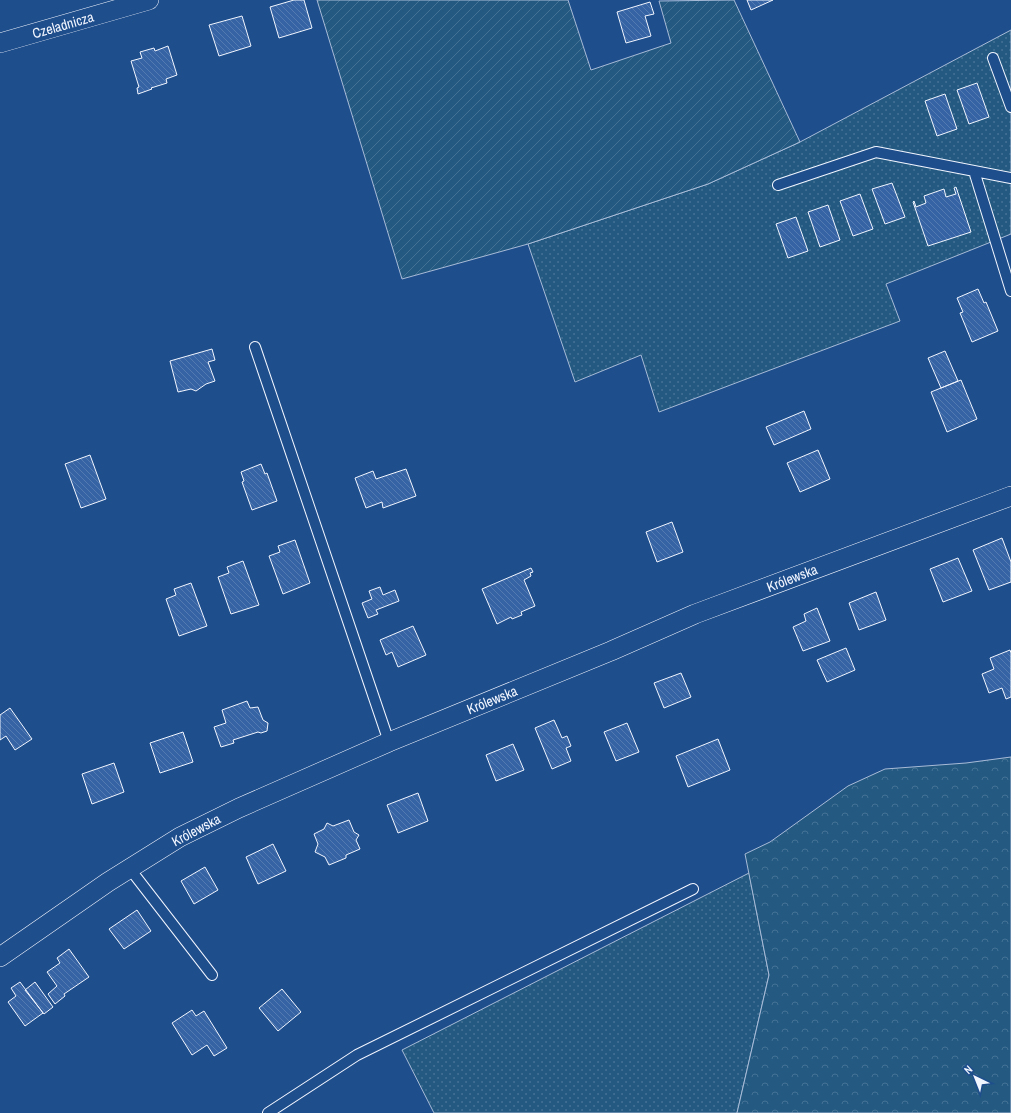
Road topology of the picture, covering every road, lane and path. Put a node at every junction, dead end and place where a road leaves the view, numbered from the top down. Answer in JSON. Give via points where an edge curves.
{"nodes":[{"id":1,"x":149,"y":0,"type":"edge"},
{"id":2,"x":0,"y":43,"type":"edge"},
{"id":3,"x":993,"y":58,"type":"dead end"},
{"id":4,"x":1011,"y":107,"type":"edge"},
{"id":5,"x":974,"y":171,"type":"junction"},
{"id":6,"x":1011,"y":178,"type":"edge"},
{"id":7,"x":778,"y":185,"type":"dead end"},
{"id":8,"x":1011,"y":291,"type":"edge"},
{"id":9,"x":255,"y":347,"type":"dead end"},
{"id":10,"x":1011,"y":496,"type":"edge"},
{"id":11,"x":389,"y":742,"type":"junction"},
{"id":12,"x":130,"y":869,"type":"junction"},
{"id":13,"x":693,"y":889,"type":"dead end"},
{"id":14,"x":0,"y":957,"type":"edge"},
{"id":15,"x":212,"y":976,"type":"dead end"},
{"id":16,"x":268,"y":1113,"type":"edge"}],
"edges":[{"from":1,"to":2,"type":"street","name":"Czeladnicza"},
{"from":3,"to":4,"type":"lane"},
{"from":5,"to":6,"type":"lane"},
{"from":5,"to":7,"type":"lane","via":[[876,152]]},
{"from":5,"to":8,"type":"lane"},
{"from":9,"to":11,"type":"lane"},
{"from":10,"to":11,"type":"street","name":"Królewska","via":[[695,614]]},
{"from":11,"to":12,"type":"street","name":"Królewska","via":[[239,808],[180,837]]},
{"from":12,"to":14,"type":"street","name":"Królewska"},
{"from":12,"to":15,"type":"lane"},
{"from":13,"to":16,"type":"lane","via":[[357,1056]]}]}
